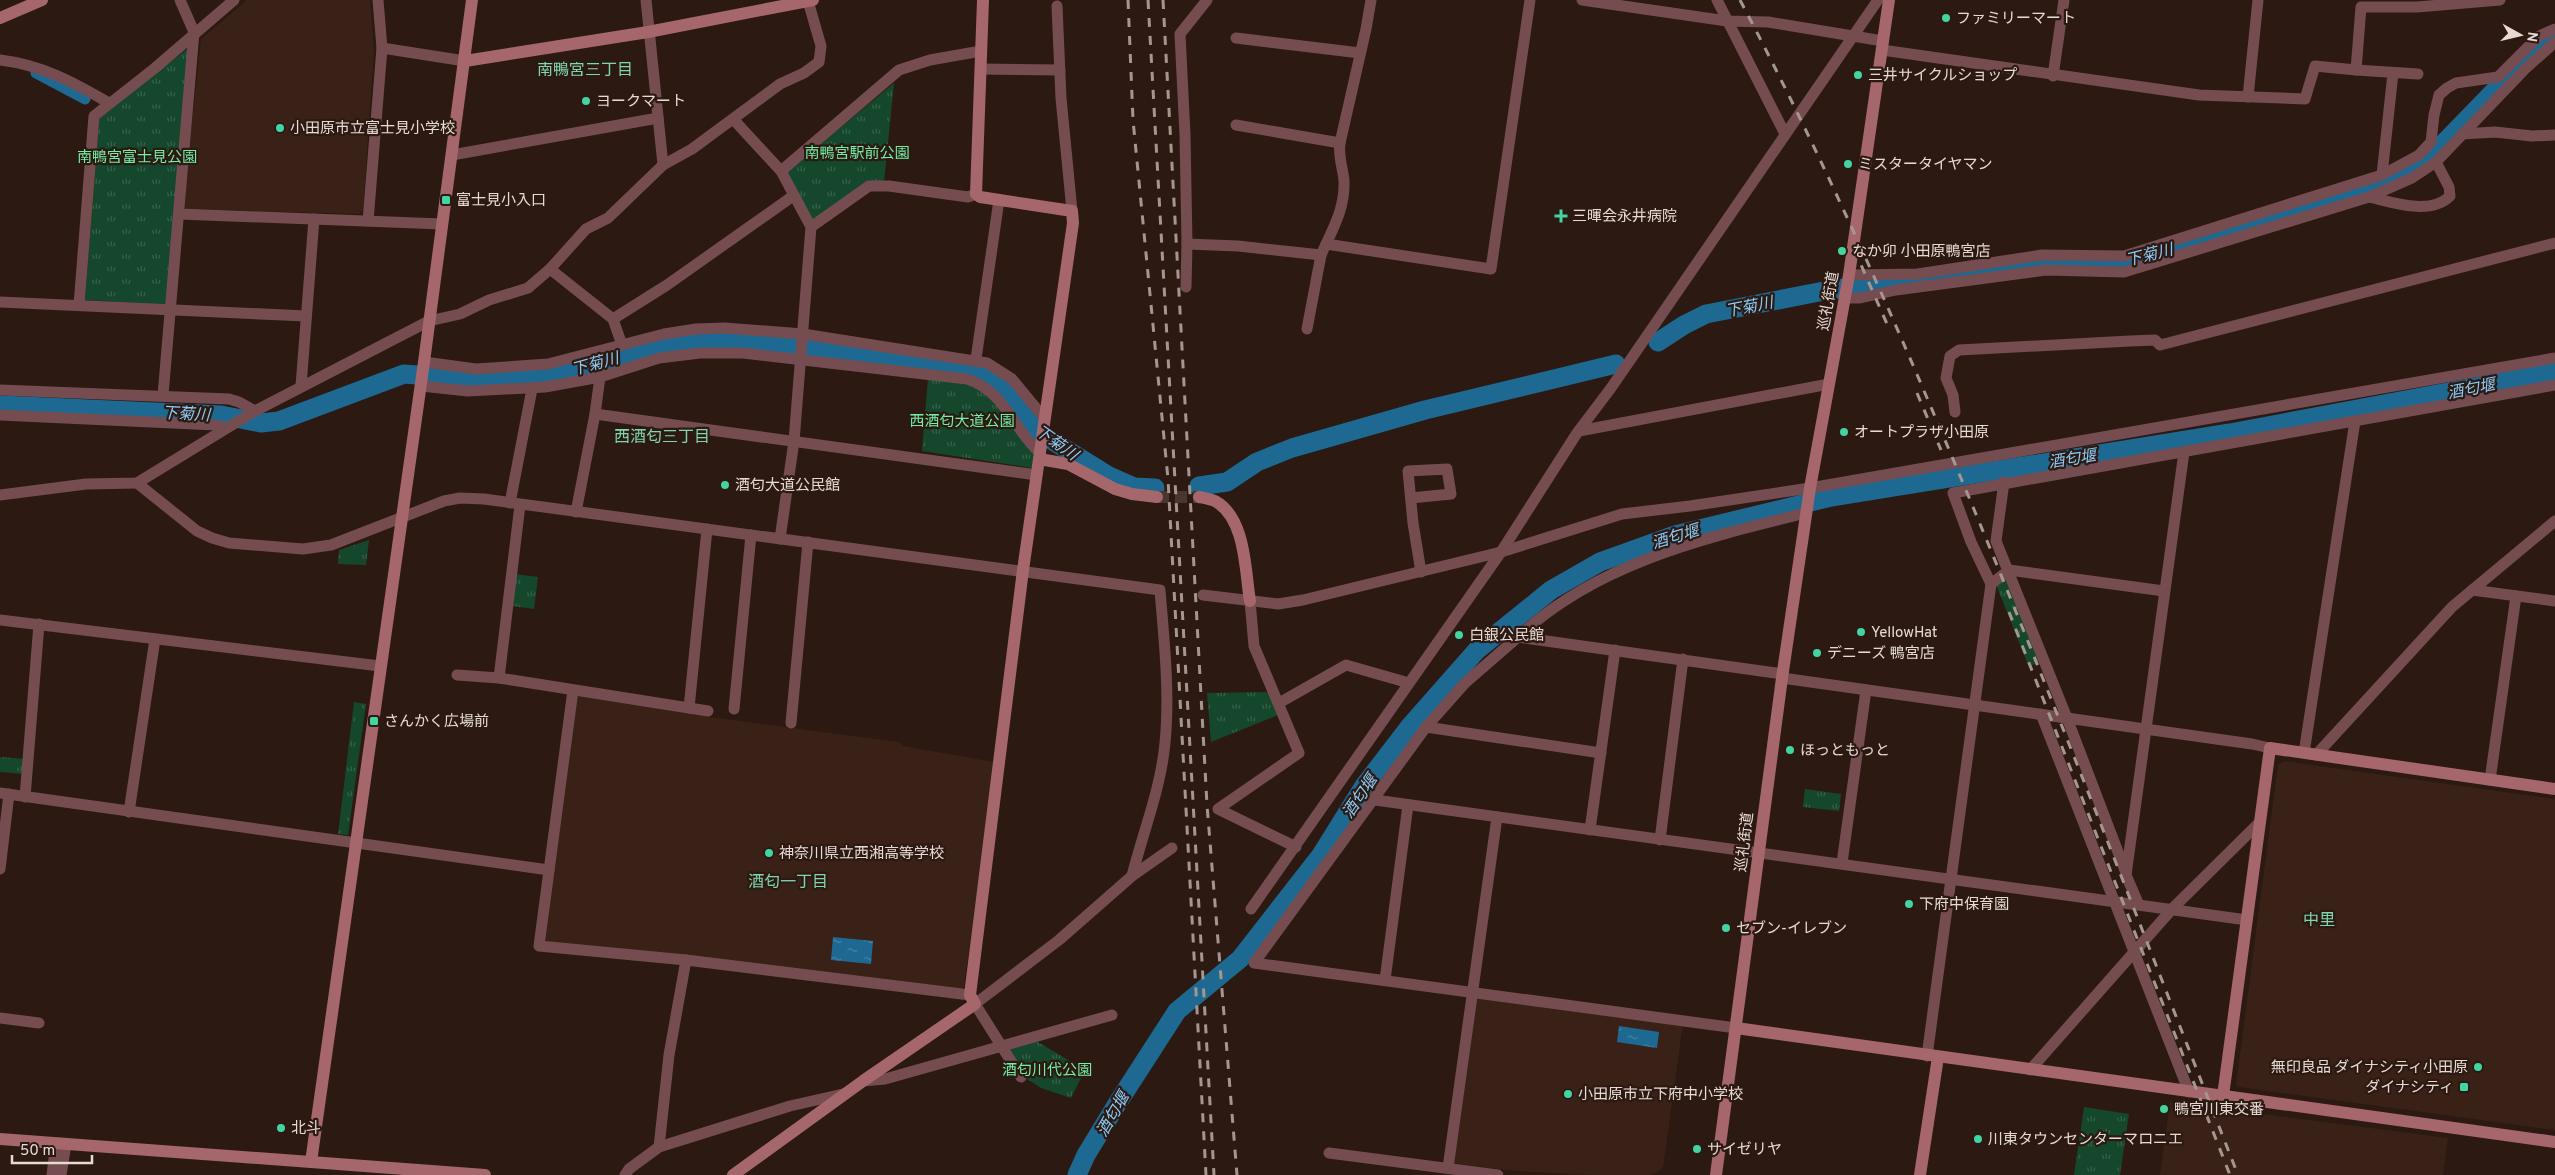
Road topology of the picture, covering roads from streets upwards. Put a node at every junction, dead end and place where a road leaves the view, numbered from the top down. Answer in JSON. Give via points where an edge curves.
{"nodes":[{"id":1,"x":42,"y":0,"type":"edge"},
{"id":2,"x":180,"y":0,"type":"edge"},
{"id":3,"x":234,"y":0,"type":"edge"},
{"id":4,"x":378,"y":0,"type":"edge"},
{"id":5,"x":472,"y":0,"type":"edge"},
{"id":6,"x":646,"y":0,"type":"edge"},
{"id":7,"x":982,"y":0,"type":"edge"},
{"id":8,"x":1207,"y":0,"type":"edge"},
{"id":9,"x":1371,"y":0,"type":"edge"},
{"id":10,"x":1530,"y":0,"type":"edge"},
{"id":11,"x":1582,"y":0,"type":"edge"},
{"id":12,"x":1717,"y":0,"type":"edge"},
{"id":13,"x":1878,"y":0,"type":"edge"},
{"id":14,"x":1889,"y":0,"type":"edge"},
{"id":15,"x":2064,"y":0,"type":"edge"},
{"id":16,"x":2258,"y":0,"type":"edge"},
{"id":17,"x":2500,"y":0,"type":"edge"},
{"id":18,"x":810,"y":1,"type":"edge"},
{"id":19,"x":782,"y":3,"type":"edge"},
{"id":20,"x":2417,"y":3,"type":"edge"},
{"id":21,"x":1057,"y":6,"type":"dead end"},
{"id":22,"x":0,"y":18,"type":"edge"},
{"id":23,"x":1727,"y":21,"type":"junction"},
{"id":24,"x":2555,"y":28,"type":"edge"},
{"id":25,"x":194,"y":32,"type":"junction"},
{"id":26,"x":648,"y":32,"type":"junction"},
{"id":27,"x":1852,"y":37,"type":"junction"},
{"id":28,"x":1236,"y":38,"type":"dead end"},
{"id":29,"x":2555,"y":42,"type":"edge"},
{"id":30,"x":1882,"y":46,"type":"junction"},
{"id":31,"x":382,"y":48,"type":"junction"},
{"id":32,"x":981,"y":51,"type":"junction"},
{"id":33,"x":1360,"y":53,"type":"junction"},
{"id":34,"x":0,"y":60,"type":"edge"},
{"id":35,"x":464,"y":61,"type":"junction"},
{"id":36,"x":980,"y":69,"type":"junction"},
{"id":37,"x":1060,"y":70,"type":"junction"},
{"id":38,"x":2356,"y":70,"type":"junction"},
{"id":39,"x":2392,"y":72,"type":"junction"},
{"id":40,"x":2418,"y":74,"type":"dead end"},
{"id":41,"x":2052,"y":76,"type":"junction"},
{"id":42,"x":2248,"y":97,"type":"junction"},
{"id":43,"x":109,"y":103,"type":"junction"},
{"id":44,"x":658,"y":118,"type":"junction"},
{"id":45,"x":733,"y":119,"type":"junction"},
{"id":46,"x":1236,"y":125,"type":"dead end"},
{"id":47,"x":1785,"y":134,"type":"junction"},
{"id":48,"x":2462,"y":134,"type":"junction"},
{"id":49,"x":2555,"y":136,"type":"edge"},
{"id":50,"x":1340,"y":143,"type":"junction"},
{"id":51,"x":452,"y":155,"type":"junction"},
{"id":52,"x":2436,"y":162,"type":"junction"},
{"id":53,"x":663,"y":165,"type":"junction"},
{"id":54,"x":781,"y":171,"type":"junction"},
{"id":55,"x":2382,"y":175,"type":"junction"},
{"id":56,"x":976,"y":194,"type":"junction"},
{"id":57,"x":793,"y":196,"type":"junction"},
{"id":58,"x":2369,"y":197,"type":"junction"},
{"id":59,"x":999,"y":200,"type":"junction"},
{"id":60,"x":1072,"y":211,"type":"junction"},
{"id":61,"x":179,"y":214,"type":"junction"},
{"id":62,"x":314,"y":219,"type":"junction"},
{"id":63,"x":368,"y":221,"type":"junction"},
{"id":64,"x":442,"y":224,"type":"junction"},
{"id":65,"x":811,"y":227,"type":"junction"},
{"id":66,"x":2555,"y":242,"type":"edge"},
{"id":67,"x":1187,"y":244,"type":"junction"},
{"id":68,"x":1323,"y":250,"type":"junction"},
{"id":69,"x":550,"y":269,"type":"junction"},
{"id":70,"x":1186,"y":287,"type":"dead end"},
{"id":71,"x":1847,"y":287,"type":"junction"},
{"id":72,"x":0,"y":302,"type":"edge"},
{"id":73,"x":79,"y":305,"type":"junction"},
{"id":74,"x":170,"y":310,"type":"junction"},
{"id":75,"x":306,"y":316,"type":"junction"},
{"id":76,"x":613,"y":319,"type":"junction"},
{"id":77,"x":429,"y":321,"type":"junction"},
{"id":78,"x":1307,"y":329,"type":"dead end"},
{"id":79,"x":803,"y":334,"type":"junction"},
{"id":80,"x":622,"y":345,"type":"junction"},
{"id":81,"x":2555,"y":358,"type":"edge"},
{"id":82,"x":976,"y":359,"type":"junction"},
{"id":83,"x":800,"y":360,"type":"junction"},
{"id":84,"x":424,"y":364,"type":"junction"},
{"id":85,"x":600,"y":377,"type":"junction"},
{"id":86,"x":421,"y":384,"type":"junction"},
{"id":87,"x":1829,"y":384,"type":"junction"},
{"id":88,"x":2555,"y":385,"type":"edge"},
{"id":89,"x":301,"y":386,"type":"junction"},
{"id":90,"x":532,"y":388,"type":"junction"},
{"id":91,"x":0,"y":390,"type":"edge"},
{"id":92,"x":162,"y":395,"type":"junction"},
{"id":93,"x":255,"y":411,"type":"junction"},
{"id":94,"x":1955,"y":412,"type":"dead end"},
{"id":95,"x":595,"y":414,"type":"junction"},
{"id":96,"x":0,"y":415,"type":"edge"},
{"id":97,"x":1045,"y":421,"type":"junction"},
{"id":98,"x":2355,"y":421,"type":"junction"},
{"id":99,"x":226,"y":428,"type":"junction"},
{"id":100,"x":1579,"y":430,"type":"junction"},
{"id":101,"x":794,"y":441,"type":"junction"},
{"id":102,"x":2184,"y":452,"type":"junction"},
{"id":103,"x":1040,"y":453,"type":"junction"},
{"id":104,"x":1037,"y":475,"type":"junction"},
{"id":105,"x":2004,"y":482,"type":"junction"},
{"id":106,"x":137,"y":483,"type":"junction"},
{"id":107,"x":1810,"y":488,"type":"junction"},
{"id":108,"x":0,"y":495,"type":"edge"},
{"id":109,"x":1157,"y":497,"type":"tunnel mouth"},
{"id":110,"x":1199,"y":497,"type":"tunnel mouth"},
{"id":111,"x":1412,"y":498,"type":"dead end"},
{"id":112,"x":515,"y":504,"type":"junction"},
{"id":113,"x":576,"y":512,"type":"junction"},
{"id":114,"x":1806,"y":514,"type":"junction"},
{"id":115,"x":401,"y":516,"type":"junction"},
{"id":116,"x":2555,"y":521,"type":"edge"},
{"id":117,"x":707,"y":529,"type":"junction"},
{"id":118,"x":751,"y":535,"type":"junction"},
{"id":119,"x":780,"y":539,"type":"junction"},
{"id":120,"x":808,"y":542,"type":"junction"},
{"id":121,"x":1501,"y":552,"type":"junction"},
{"id":122,"x":1023,"y":570,"type":"junction"},
{"id":123,"x":2009,"y":570,"type":"junction"},
{"id":124,"x":1421,"y":572,"type":"junction"},
{"id":125,"x":1991,"y":584,"type":"junction"},
{"id":126,"x":2472,"y":590,"type":"junction"},
{"id":127,"x":2164,"y":591,"type":"junction"},
{"id":128,"x":1203,"y":595,"type":"dead end"},
{"id":129,"x":2516,"y":596,"type":"junction"},
{"id":130,"x":1250,"y":601,"type":"junction"},
{"id":131,"x":2555,"y":601,"type":"edge"},
{"id":132,"x":0,"y":620,"type":"edge"},
{"id":133,"x":39,"y":624,"type":"junction"},
{"id":134,"x":1518,"y":637,"type":"junction"},
{"id":135,"x":155,"y":639,"type":"junction"},
{"id":136,"x":1615,"y":650,"type":"junction"},
{"id":137,"x":1683,"y":660,"type":"junction"},
{"id":138,"x":380,"y":666,"type":"junction"},
{"id":139,"x":458,"y":674,"type":"dead end"},
{"id":140,"x":1783,"y":676,"type":"junction"},
{"id":141,"x":499,"y":678,"type":"junction"},
{"id":142,"x":1409,"y":683,"type":"junction"},
{"id":143,"x":574,"y":690,"type":"junction"},
{"id":144,"x":1866,"y":690,"type":"junction"},
{"id":145,"x":1279,"y":704,"type":"junction"},
{"id":146,"x":1974,"y":705,"type":"junction"},
{"id":147,"x":689,"y":708,"type":"junction"},
{"id":148,"x":734,"y":709,"type":"dead end"},
{"id":149,"x":708,"y":712,"type":"dead end"},
{"id":150,"x":2041,"y":714,"type":"junction"},
{"id":151,"x":2067,"y":718,"type":"junction"},
{"id":152,"x":791,"y":724,"type":"dead end"},
{"id":153,"x":1426,"y":727,"type":"junction"},
{"id":154,"x":2146,"y":729,"type":"junction"},
{"id":155,"x":2270,"y":748,"type":"junction"},
{"id":156,"x":1601,"y":753,"type":"junction"},
{"id":157,"x":2310,"y":754,"type":"junction"},
{"id":158,"x":2490,"y":780,"type":"junction"},
{"id":159,"x":2555,"y":789,"type":"edge"},
{"id":160,"x":5,"y":794,"type":"edge"},
{"id":161,"x":25,"y":797,"type":"junction"},
{"id":162,"x":1375,"y":800,"type":"junction"},
{"id":163,"x":1408,"y":805,"type":"junction"},
{"id":164,"x":129,"y":812,"type":"junction"},
{"id":165,"x":1497,"y":817,"type":"junction"},
{"id":166,"x":2260,"y":822,"type":"junction"},
{"id":167,"x":1590,"y":830,"type":"junction"},
{"id":168,"x":1660,"y":840,"type":"junction"},
{"id":169,"x":355,"y":844,"type":"junction"},
{"id":170,"x":1296,"y":847,"type":"junction"},
{"id":171,"x":1172,"y":848,"type":"dead end"},
{"id":172,"x":1759,"y":852,"type":"junction"},
{"id":173,"x":1842,"y":863,"type":"junction"},
{"id":174,"x":0,"y":869,"type":"edge"},
{"id":175,"x":549,"y":870,"type":"junction"},
{"id":176,"x":2126,"y":875,"type":"junction"},
{"id":177,"x":1132,"y":876,"type":"junction"},
{"id":178,"x":1951,"y":878,"type":"junction"},
{"id":179,"x":2114,"y":900,"type":"junction"},
{"id":180,"x":2138,"y":903,"type":"junction"},
{"id":181,"x":2173,"y":908,"type":"junction"},
{"id":182,"x":1252,"y":909,"type":"dead end"},
{"id":183,"x":2247,"y":920,"type":"junction"},
{"id":184,"x":2135,"y":951,"type":"junction"},
{"id":185,"x":686,"y":960,"type":"junction"},
{"id":186,"x":1385,"y":980,"type":"junction"},
{"id":187,"x":1472,"y":992,"type":"junction"},
{"id":188,"x":973,"y":999,"type":"junction"},
{"id":189,"x":1112,"y":1015,"type":"dead end"},
{"id":190,"x":0,"y":1018,"type":"edge"},
{"id":191,"x":39,"y":1023,"type":"dead end"},
{"id":192,"x":1736,"y":1028,"type":"junction"},
{"id":193,"x":1001,"y":1046,"type":"junction"},
{"id":194,"x":1933,"y":1057,"type":"junction"},
{"id":195,"x":2030,"y":1070,"type":"junction"},
{"id":196,"x":1021,"y":1077,"type":"dead end"},
{"id":197,"x":863,"y":1081,"type":"junction"},
{"id":198,"x":2189,"y":1092,"type":"junction"},
{"id":199,"x":845,"y":1094,"type":"junction"},
{"id":200,"x":2223,"y":1096,"type":"junction"},
{"id":201,"x":0,"y":1139,"type":"edge"},
{"id":202,"x":2555,"y":1142,"type":"edge"},
{"id":203,"x":61,"y":1144,"type":"junction"},
{"id":204,"x":659,"y":1147,"type":"junction"},
{"id":205,"x":1329,"y":1153,"type":"dead end"},
{"id":206,"x":311,"y":1162,"type":"junction"},
{"id":207,"x":1448,"y":1168,"type":"junction"},
{"id":208,"x":52,"y":1175,"type":"edge"},
{"id":209,"x":61,"y":1175,"type":"edge"},
{"id":210,"x":485,"y":1175,"type":"edge"},
{"id":211,"x":625,"y":1175,"type":"edge"},
{"id":212,"x":733,"y":1175,"type":"edge"},
{"id":213,"x":1498,"y":1175,"type":"edge"},
{"id":214,"x":1716,"y":1175,"type":"edge"},
{"id":215,"x":1920,"y":1175,"type":"edge"}],
"edges":[{"from":1,"to":22,"type":"street"},
{"from":2,"to":25,"type":"street"},
{"from":3,"to":25,"type":"street"},
{"from":4,"to":31,"type":"street"},
{"from":5,"to":35,"type":"street"},
{"from":6,"to":26,"type":"street"},
{"from":7,"to":32,"type":"street"},
{"from":8,"to":67,"type":"street","via":[[1180,34]]},
{"from":9,"to":33,"type":"street"},
{"from":10,"to":68,"type":"street","via":[[1491,269]]},
{"from":11,"to":23,"type":"street"},
{"from":12,"to":23,"type":"street"},
{"from":13,"to":27,"type":"street"},
{"from":14,"to":30,"type":"street","name":"巡礼街道"},
{"from":15,"to":41,"type":"street"},
{"from":16,"to":42,"type":"street"},
{"from":17,"to":20,"type":"street"},
{"from":18,"to":19,"type":"street"},
{"from":18,"to":45,"type":"street","via":[[821,46],[818,62],[804,74],[780,84]]},
{"from":19,"to":26,"type":"street"},
{"from":20,"to":38,"type":"street","via":[[2361,7]]},
{"from":21,"to":37,"type":"street"},
{"from":23,"to":27,"type":"street","via":[[1768,22]]},
{"from":23,"to":47,"type":"street"},
{"from":24,"to":55,"type":"street","via":[[2539,36],[2498,77],[2456,83],[2447,88],[2440,95],[2431,142],[2419,155]]},
{"from":25,"to":43,"type":"street","via":[[155,68]]},
{"from":25,"to":61,"type":"street"},
{"from":26,"to":35,"type":"street"},
{"from":26,"to":44,"type":"street"},
{"from":27,"to":30,"type":"street"},
{"from":27,"to":47,"type":"street"},
{"from":28,"to":33,"type":"street"},
{"from":29,"to":48,"type":"street"},
{"from":30,"to":41,"type":"street"},
{"from":30,"to":71,"type":"street","name":"巡礼街道"},
{"from":31,"to":35,"type":"street"},
{"from":31,"to":63,"type":"street"},
{"from":32,"to":36,"type":"street"},
{"from":32,"to":54,"type":"street","via":[[930,60],[899,70]]},
{"from":33,"to":50,"type":"street"},
{"from":34,"to":43,"type":"street","via":[[62,76]]},
{"from":35,"to":51,"type":"street"},
{"from":36,"to":37,"type":"street"},
{"from":36,"to":56,"type":"street"},
{"from":37,"to":60,"type":"street"},
{"from":38,"to":39,"type":"street"},
{"from":38,"to":42,"type":"street","via":[[2315,66],[2305,99]]},
{"from":39,"to":40,"type":"street"},
{"from":39,"to":55,"type":"street"},
{"from":41,"to":42,"type":"street","via":[[2198,95]]},
{"from":43,"to":73,"type":"street","via":[[94,116]]},
{"from":44,"to":51,"type":"street"},
{"from":44,"to":53,"type":"street"},
{"from":45,"to":53,"type":"street","via":[[692,149]]},
{"from":45,"to":54,"type":"street"},
{"from":46,"to":50,"type":"street"},
{"from":47,"to":100,"type":"street"},
{"from":48,"to":49,"type":"street","via":[[2495,132]]},
{"from":48,"to":52,"type":"street"},
{"from":50,"to":68,"type":"street","via":[[1338,154],[1344,182],[1343,205]]},
{"from":51,"to":64,"type":"street"},
{"from":52,"to":58,"type":"street","via":[[2412,178]]},
{"from":52,"to":58,"type":"street","via":[[2449,187],[2450,196],[2446,200],[2427,206]]},
{"from":53,"to":69,"type":"street","via":[[608,218],[586,229]]},
{"from":54,"to":57,"type":"street"},
{"from":55,"to":71,"type":"street","via":[[2124,256],[2042,255]]},
{"from":56,"to":59,"type":"street"},
{"from":56,"to":65,"type":"street","via":[[968,197],[869,186]]},
{"from":57,"to":65,"type":"street"},
{"from":57,"to":76,"type":"street"},
{"from":58,"to":71,"type":"street","via":[[2124,272],[2046,270],[1896,290],[1860,298]]},
{"from":59,"to":60,"type":"street"},
{"from":59,"to":82,"type":"street"},
{"from":60,"to":97,"type":"street","via":[[1073,223]]},
{"from":61,"to":62,"type":"street"},
{"from":61,"to":74,"type":"street"},
{"from":62,"to":63,"type":"street"},
{"from":62,"to":75,"type":"street"},
{"from":63,"to":64,"type":"street"},
{"from":64,"to":77,"type":"street"},
{"from":65,"to":79,"type":"street"},
{"from":66,"to":94,"type":"street","via":[[2160,346],[2155,340],[1959,350],[1950,356],[1946,378]]},
{"from":67,"to":68,"type":"street"},
{"from":67,"to":70,"type":"street"},
{"from":68,"to":78,"type":"street"},
{"from":69,"to":76,"type":"street"},
{"from":69,"to":77,"type":"street","via":[[528,288],[489,300],[460,314]]},
{"from":71,"to":87,"type":"street","name":"巡礼街道"},
{"from":72,"to":73,"type":"street"},
{"from":73,"to":74,"type":"street"},
{"from":74,"to":75,"type":"street"},
{"from":74,"to":92,"type":"street"},
{"from":75,"to":89,"type":"street"},
{"from":76,"to":80,"type":"street"},
{"from":77,"to":84,"type":"street"},
{"from":77,"to":89,"type":"street"},
{"from":79,"to":80,"type":"street","via":[[696,329]]},
{"from":79,"to":82,"type":"street"},
{"from":79,"to":83,"type":"street"},
{"from":80,"to":84,"type":"street","via":[[548,364],[476,369]]},
{"from":81,"to":107,"type":"street"},
{"from":82,"to":97,"type":"street","via":[[998,368],[1012,379]]},
{"from":83,"to":85,"type":"street","via":[[743,353],[700,353],[659,358]]},
{"from":83,"to":101,"type":"street"},
{"from":83,"to":103,"type":"street","via":[[977,382],[1007,408],[1030,444]]},
{"from":84,"to":86,"type":"street"},
{"from":85,"to":90,"type":"street"},
{"from":85,"to":95,"type":"street"},
{"from":86,"to":90,"type":"street","via":[[468,391]]},
{"from":86,"to":115,"type":"street"},
{"from":87,"to":100,"type":"street"},
{"from":87,"to":107,"type":"street","name":"巡礼街道"},
{"from":88,"to":98,"type":"street"},
{"from":89,"to":93,"type":"street"},
{"from":90,"to":112,"type":"street"},
{"from":91,"to":92,"type":"street"},
{"from":92,"to":93,"type":"street","via":[[229,399]]},
{"from":93,"to":99,"type":"street"},
{"from":95,"to":101,"type":"street"},
{"from":95,"to":113,"type":"street"},
{"from":96,"to":99,"type":"street"},
{"from":97,"to":103,"type":"street"},
{"from":98,"to":102,"type":"street"},
{"from":98,"to":157,"type":"street"},
{"from":99,"to":106,"type":"street"},
{"from":100,"to":121,"type":"street"},
{"from":101,"to":104,"type":"street"},
{"from":101,"to":119,"type":"street"},
{"from":102,"to":105,"type":"street"},
{"from":102,"to":127,"type":"street"},
{"from":103,"to":104,"type":"street"},
{"from":103,"to":109,"type":"street","via":[[1116,489]]},
{"from":104,"to":122,"type":"street"},
{"from":105,"to":123,"type":"street","via":[[1996,541]]},
{"from":105,"to":125,"type":"street","via":[[1953,492]]},
{"from":106,"to":108,"type":"street","via":[[86,484]]},
{"from":106,"to":115,"type":"street","via":[[197,530],[229,543],[302,549],[332,544]]},
{"from":107,"to":114,"type":"street","name":"巡礼街道"},
{"from":107,"to":121,"type":"street","via":[[1622,514]]},
{"from":110,"to":130,"type":"street","via":[[1214,501],[1227,512],[1236,527]]},
{"from":111,"to":124,"type":"street","via":[[1412,522]]},
{"from":112,"to":113,"type":"street"},
{"from":112,"to":115,"type":"street","via":[[460,498]]},
{"from":112,"to":141,"type":"street"},
{"from":113,"to":117,"type":"street"},
{"from":114,"to":134,"type":"street","via":[[1702,540],[1611,573],[1536,619]]},
{"from":114,"to":140,"type":"street","name":"巡礼街道"},
{"from":115,"to":138,"type":"street"},
{"from":116,"to":126,"type":"street"},
{"from":117,"to":118,"type":"street"},
{"from":117,"to":147,"type":"street"},
{"from":118,"to":119,"type":"street"},
{"from":118,"to":148,"type":"street"},
{"from":119,"to":120,"type":"street"},
{"from":120,"to":122,"type":"street"},
{"from":120,"to":152,"type":"street"},
{"from":121,"to":124,"type":"street"},
{"from":121,"to":142,"type":"street"},
{"from":122,"to":177,"type":"street","via":[[1160,590],[1167,684],[1165,744]]},
{"from":122,"to":188,"type":"street"},
{"from":123,"to":125,"type":"street"},
{"from":123,"to":127,"type":"street"},
{"from":123,"to":151,"type":"street"},
{"from":124,"to":130,"type":"street","via":[[1304,600],[1278,604]]},
{"from":125,"to":146,"type":"street"},
{"from":126,"to":129,"type":"street"},
{"from":126,"to":157,"type":"street"},
{"from":127,"to":154,"type":"street"},
{"from":128,"to":130,"type":"street"},
{"from":129,"to":131,"type":"street"},
{"from":129,"to":158,"type":"street"},
{"from":130,"to":145,"type":"street","via":[[1254,646]]},
{"from":132,"to":133,"type":"street"},
{"from":133,"to":135,"type":"street"},
{"from":133,"to":161,"type":"street"},
{"from":134,"to":136,"type":"street"},
{"from":134,"to":153,"type":"street","via":[[1465,683]]},
{"from":135,"to":138,"type":"street"},
{"from":135,"to":164,"type":"street"},
{"from":136,"to":137,"type":"street"},
{"from":136,"to":156,"type":"street"},
{"from":137,"to":140,"type":"street"},
{"from":137,"to":168,"type":"street"},
{"from":138,"to":169,"type":"street"},
{"from":139,"to":141,"type":"street"},
{"from":140,"to":144,"type":"street"},
{"from":140,"to":172,"type":"street","name":"巡礼街道"},
{"from":141,"to":143,"type":"street"},
{"from":142,"to":145,"type":"street","via":[[1346,664]]},
{"from":142,"to":170,"type":"street"},
{"from":143,"to":147,"type":"street"},
{"from":143,"to":175,"type":"street"},
{"from":144,"to":146,"type":"street"},
{"from":144,"to":173,"type":"street"},
{"from":145,"to":170,"type":"street","via":[[1299,753],[1218,808]]},
{"from":146,"to":150,"type":"street"},
{"from":146,"to":178,"type":"street"},
{"from":147,"to":149,"type":"street"},
{"from":150,"to":151,"type":"street"},
{"from":150,"to":179,"type":"street"},
{"from":151,"to":154,"type":"street"},
{"from":151,"to":176,"type":"street"},
{"from":153,"to":156,"type":"street"},
{"from":153,"to":162,"type":"street"},
{"from":154,"to":155,"type":"street"},
{"from":154,"to":176,"type":"street"},
{"from":155,"to":157,"type":"street"},
{"from":155,"to":166,"type":"street"},
{"from":156,"to":167,"type":"street"},
{"from":157,"to":158,"type":"street"},
{"from":158,"to":159,"type":"street"},
{"from":160,"to":161,"type":"street"},
{"from":160,"to":174,"type":"street"},
{"from":161,"to":164,"type":"street"},
{"from":162,"to":163,"type":"street"},
{"from":162,"to":186,"type":"street","via":[[1254,963]]},
{"from":163,"to":165,"type":"street"},
{"from":163,"to":186,"type":"street"},
{"from":164,"to":169,"type":"street"},
{"from":165,"to":167,"type":"street"},
{"from":165,"to":187,"type":"street"},
{"from":166,"to":181,"type":"street"},
{"from":166,"to":183,"type":"street"},
{"from":167,"to":168,"type":"street"},
{"from":168,"to":172,"type":"street"},
{"from":169,"to":175,"type":"street"},
{"from":169,"to":206,"type":"street"},
{"from":170,"to":182,"type":"street"},
{"from":171,"to":177,"type":"street"},
{"from":172,"to":173,"type":"street"},
{"from":172,"to":192,"type":"street","name":"巡礼街道"},
{"from":173,"to":178,"type":"street"},
{"from":175,"to":185,"type":"street","via":[[539,946]]},
{"from":176,"to":180,"type":"street"},
{"from":177,"to":188,"type":"street","via":[[1059,940]]},
{"from":178,"to":179,"type":"street"},
{"from":178,"to":194,"type":"street"},
{"from":179,"to":180,"type":"street"},
{"from":179,"to":184,"type":"street"},
{"from":180,"to":181,"type":"street"},
{"from":181,"to":183,"type":"street"},
{"from":181,"to":184,"type":"street"},
{"from":183,"to":200,"type":"street"},
{"from":184,"to":195,"type":"street"},
{"from":184,"to":198,"type":"street"},
{"from":185,"to":188,"type":"street"},
{"from":185,"to":204,"type":"street","via":[[669,1055]]},
{"from":186,"to":187,"type":"street"},
{"from":187,"to":192,"type":"street"},
{"from":187,"to":207,"type":"street"},
{"from":188,"to":193,"type":"street"},
{"from":188,"to":197,"type":"street"},
{"from":189,"to":193,"type":"street"},
{"from":190,"to":191,"type":"street"},
{"from":192,"to":194,"type":"street"},
{"from":192,"to":214,"type":"street","name":"巡礼街道"},
{"from":193,"to":196,"type":"street"},
{"from":193,"to":197,"type":"street","via":[[885,1079]]},
{"from":194,"to":195,"type":"street"},
{"from":194,"to":215,"type":"street"},
{"from":195,"to":198,"type":"street"},
{"from":197,"to":199,"type":"street"},
{"from":198,"to":200,"type":"street"},
{"from":199,"to":204,"type":"street","via":[[790,1106]]},
{"from":199,"to":212,"type":"street"},
{"from":200,"to":202,"type":"street"},
{"from":201,"to":203,"type":"street"},
{"from":203,"to":206,"type":"street"},
{"from":203,"to":208,"type":"street"},
{"from":203,"to":209,"type":"street"},
{"from":204,"to":211,"type":"street"},
{"from":205,"to":207,"type":"street"},
{"from":206,"to":210,"type":"street"},
{"from":207,"to":213,"type":"street"}]}
